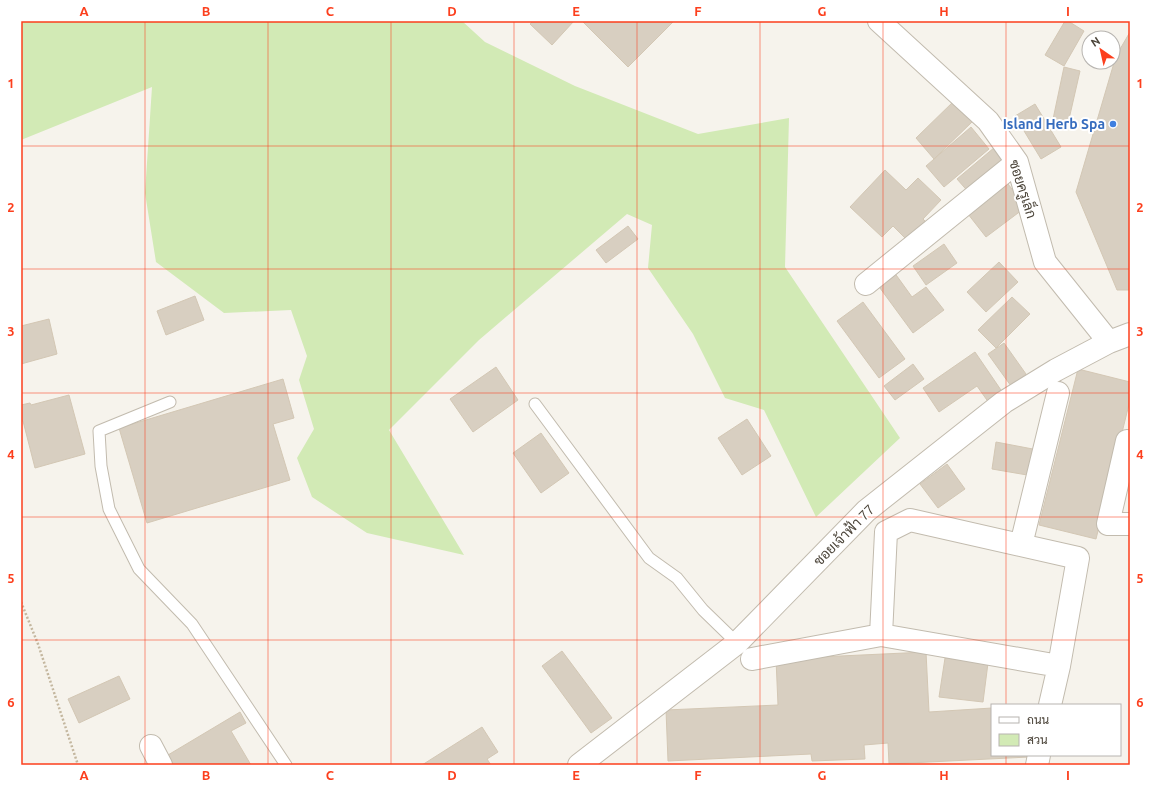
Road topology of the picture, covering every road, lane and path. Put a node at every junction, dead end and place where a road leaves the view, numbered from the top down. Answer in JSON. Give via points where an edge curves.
{"nodes":[{"id":1,"x":879,"y":21,"type":"edge"},
{"id":2,"x":1017,"y":162,"type":"junction"},
{"id":3,"x":866,"y":284,"type":"dead end"},
{"id":4,"x":1130,"y":334,"type":"edge"},
{"id":5,"x":1109,"y":342,"type":"junction"},
{"id":6,"x":1058,"y":393,"type":"dead end"},
{"id":7,"x":170,"y":402,"type":"dead end"},
{"id":8,"x":535,"y":404,"type":"dead end"},
{"id":9,"x":1128,"y":441,"type":"dead end"},
{"id":10,"x":1130,"y":524,"type":"edge"},
{"id":11,"x":1021,"y":545,"type":"junction"},
{"id":12,"x":21,"y":602,"type":"edge"},
{"id":13,"x":881,"y":635,"type":"junction"},
{"id":14,"x":737,"y":643,"type":"junction"},
{"id":15,"x":752,"y":659,"type":"dead end"},
{"id":16,"x":1059,"y":666,"type":"junction"},
{"id":17,"x":1050,"y":704,"type":"edge"},
{"id":18,"x":151,"y":746,"type":"dead end"},
{"id":19,"x":78,"y":765,"type":"edge"},
{"id":20,"x":161,"y":765,"type":"edge"},
{"id":21,"x":286,"y":765,"type":"edge"},
{"id":22,"x":579,"y":765,"type":"edge"}],
"edges":[{"from":1,"to":2,"type":"street","name":"ซอยครูเล็ก","via":[[988,121]]},
{"from":2,"to":3,"type":"street"},
{"from":2,"to":5,"type":"street","name":"ซอยครูเล็ก","via":[[1045,262]]},
{"from":4,"to":5,"type":"street","name":"ซอยเจ้าฟ้า 77"},
{"from":5,"to":14,"type":"street","name":"ซอยเจ้าฟ้า 77","via":[[1004,402],[866,511]]},
{"from":6,"to":11,"type":"street"},
{"from":7,"to":21,"type":"lane","via":[[99,431],[101,466],[109,509],[139,569],[192,624]]},
{"from":8,"to":14,"type":"lane","via":[[649,558],[677,578],[703,610]]},
{"from":9,"to":10,"type":"street","via":[[1108,524]]},
{"from":11,"to":13,"type":"street","via":[[910,520],[886,532]]},
{"from":11,"to":16,"type":"street","via":[[1078,558]]},
{"from":12,"to":19,"type":"path","via":[[38,644]]},
{"from":13,"to":15,"type":"street"},
{"from":13,"to":16,"type":"street"},
{"from":14,"to":22,"type":"street","name":"ซอยเจ้าฟ้า 77"},
{"from":16,"to":17,"type":"street"},
{"from":18,"to":20,"type":"street"}]}
